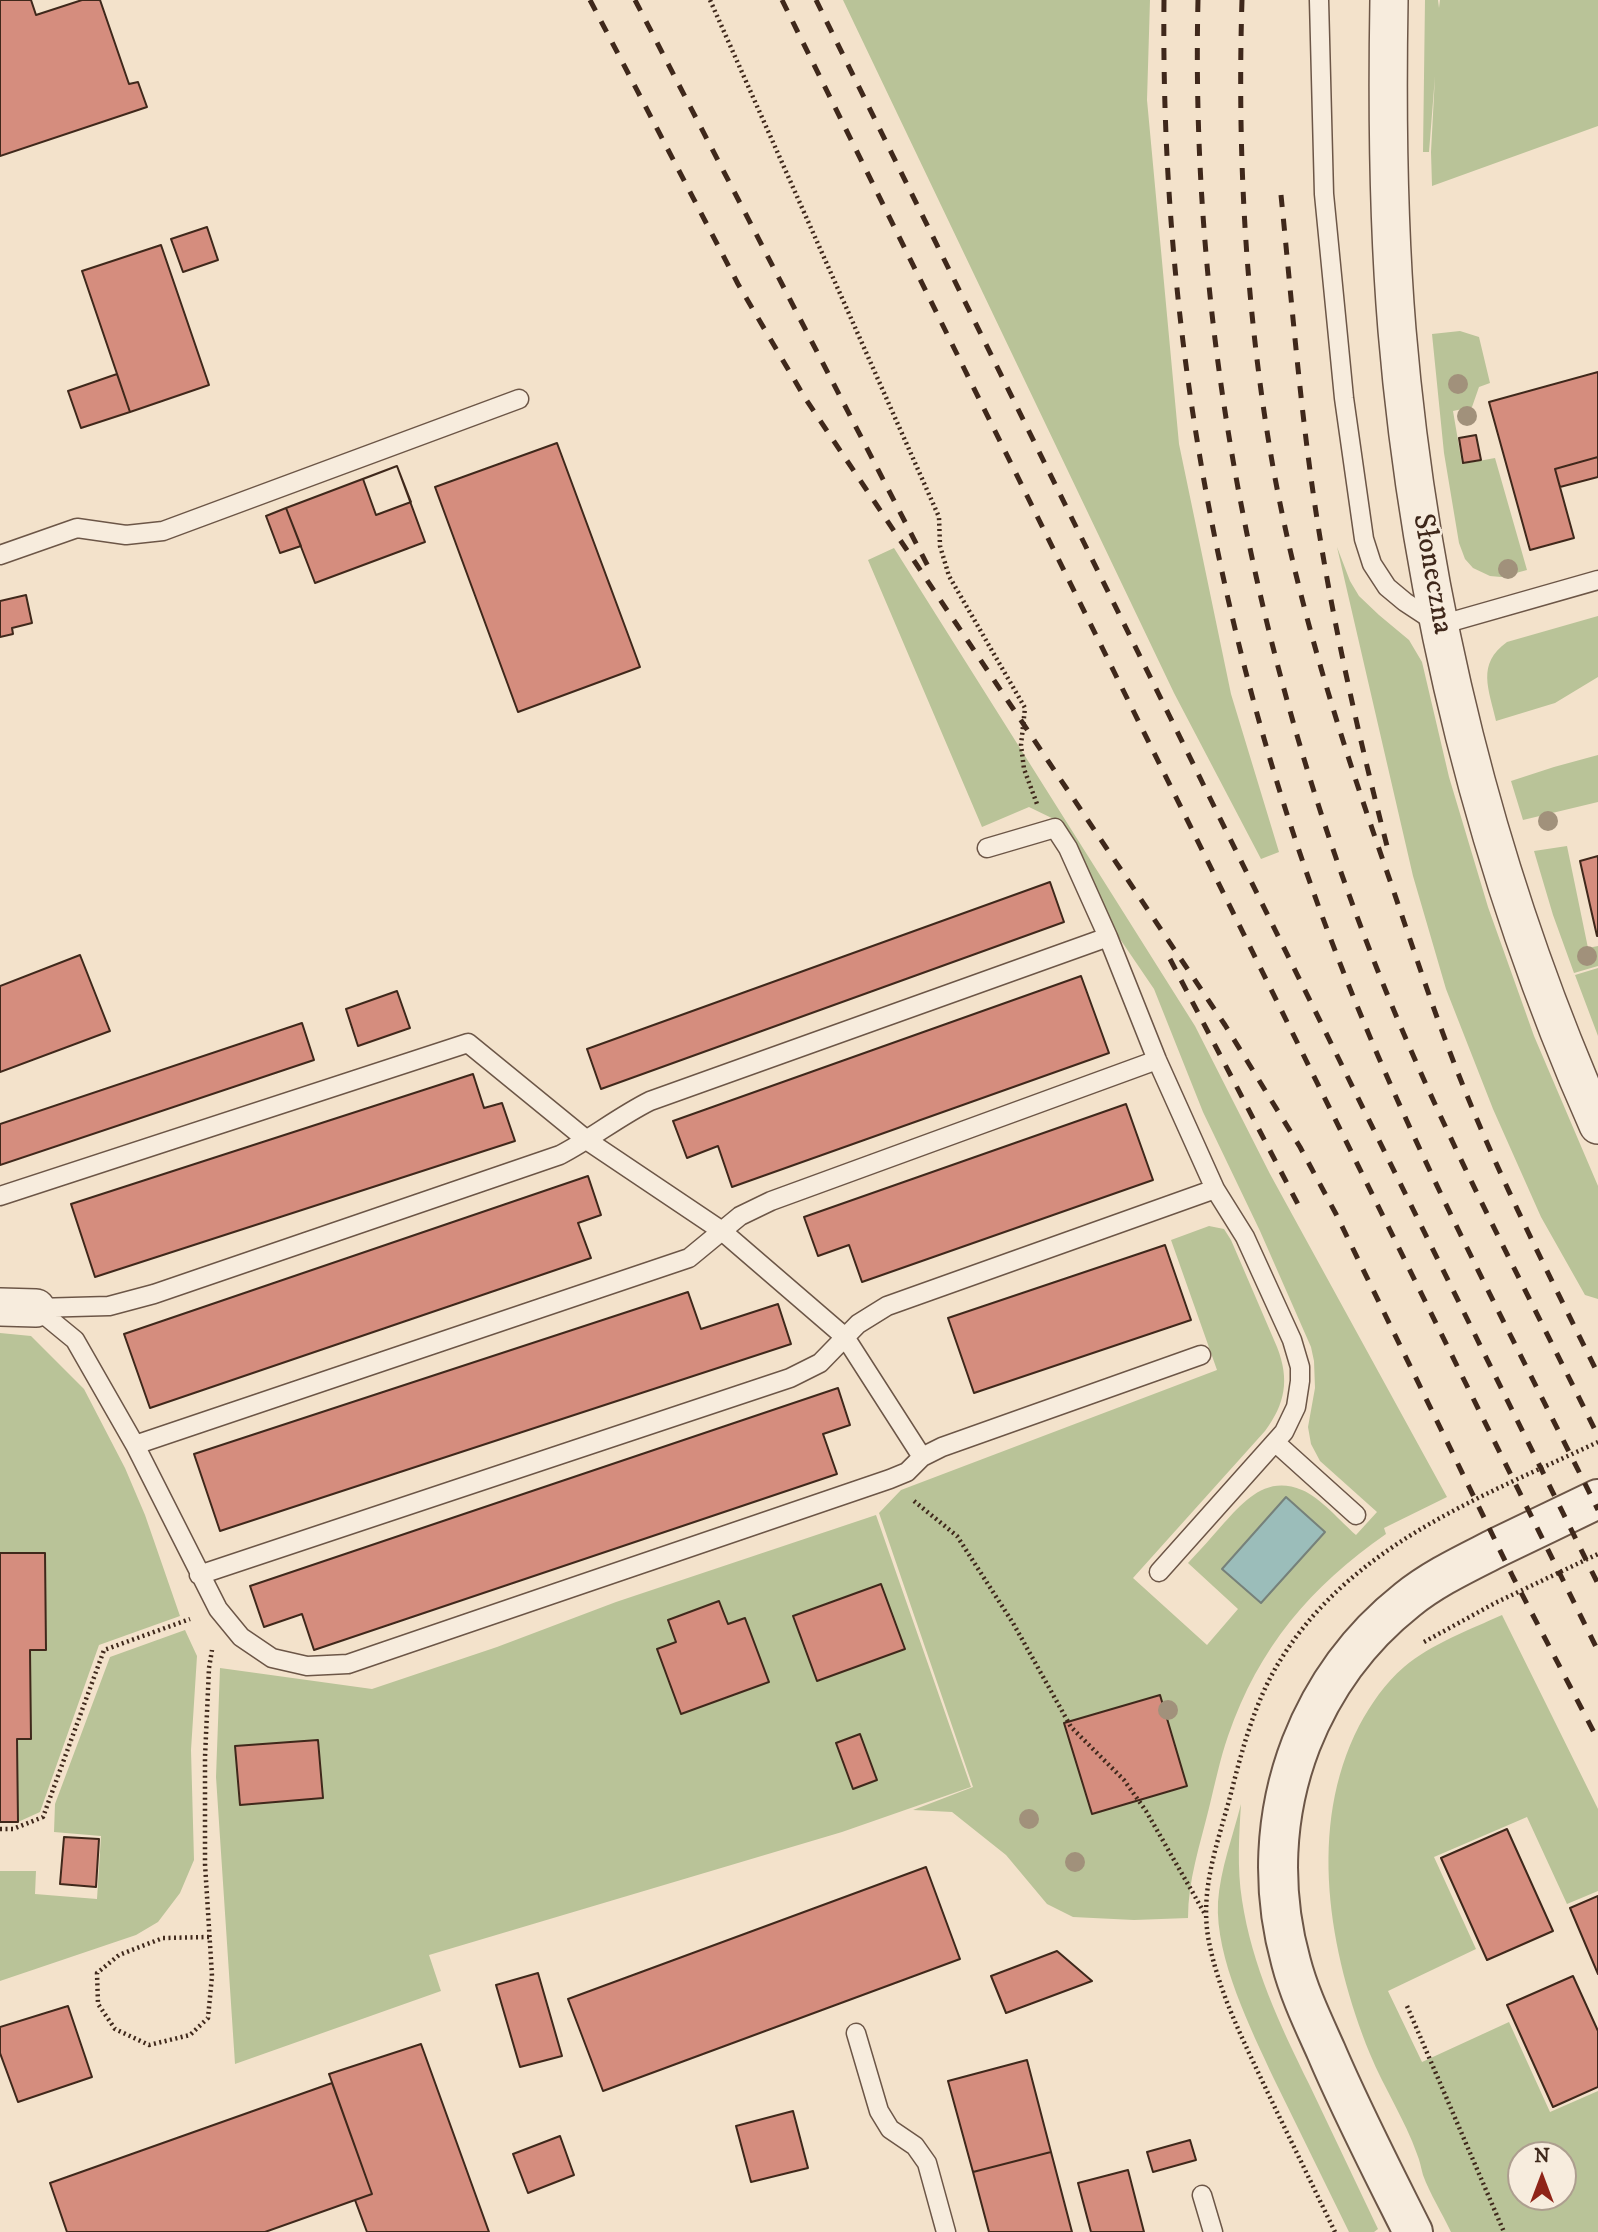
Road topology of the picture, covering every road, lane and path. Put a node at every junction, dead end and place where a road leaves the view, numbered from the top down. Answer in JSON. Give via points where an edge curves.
{"nodes":[{"id":1,"x":710,"y":0,"type":"edge"},
{"id":2,"x":1319,"y":0,"type":"edge"},
{"id":3,"x":1389,"y":0,"type":"edge"},
{"id":4,"x":519,"y":399,"type":"dead end"},
{"id":5,"x":0,"y":555,"type":"edge"},
{"id":6,"x":1598,"y":580,"type":"edge"},
{"id":7,"x":1440,"y":625,"type":"junction"},
{"id":8,"x":1055,"y":828,"type":"junction"},
{"id":9,"x":987,"y":848,"type":"dead end"},
{"id":10,"x":1108,"y":937,"type":"junction"},
{"id":11,"x":1157,"y":1060,"type":"junction"},
{"id":12,"x":1598,"y":1125,"type":"edge"},
{"id":13,"x":588,"y":1141,"type":"junction"},
{"id":14,"x":1215,"y":1189,"type":"junction"},
{"id":15,"x":0,"y":1196,"type":"edge"},
{"id":16,"x":722,"y":1230,"type":"junction"},
{"id":17,"x":18,"y":1307,"type":"edge"},
{"id":18,"x":845,"y":1337,"type":"junction"},
{"id":19,"x":1201,"y":1355,"type":"dead end"},
{"id":20,"x":1276,"y":1443,"type":"junction"},
{"id":21,"x":135,"y":1445,"type":"junction"},
{"id":22,"x":922,"y":1457,"type":"junction"},
{"id":23,"x":890,"y":1479,"type":"junction"},
{"id":24,"x":1598,"y":1499,"type":"edge"},
{"id":25,"x":1356,"y":1515,"type":"dead end"},
{"id":26,"x":1598,"y":1554,"type":"edge"},
{"id":27,"x":1159,"y":1572,"type":"dead end"},
{"id":28,"x":199,"y":1575,"type":"junction"},
{"id":29,"x":218,"y":1609,"type":"junction"},
{"id":30,"x":1418,"y":1646,"type":"dead end"},
{"id":31,"x":1239,"y":1761,"type":"dead end"},
{"id":32,"x":0,"y":1829,"type":"edge"},
{"id":33,"x":1205,"y":1914,"type":"junction"},
{"id":34,"x":209,"y":1937,"type":"junction"},
{"id":35,"x":1407,"y":2006,"type":"dead end"},
{"id":36,"x":856,"y":2033,"type":"dead end"},
{"id":37,"x":1202,"y":2195,"type":"dead end"},
{"id":38,"x":946,"y":2232,"type":"edge"},
{"id":39,"x":1213,"y":2232,"type":"edge"},
{"id":40,"x":1335,"y":2232,"type":"edge"},
{"id":41,"x":1413,"y":2232,"type":"edge"},
{"id":42,"x":1504,"y":2232,"type":"edge"}],
"edges":[{"from":1,"to":8,"type":"path","via":[[939,517],[940,546],[949,576],[1025,708],[1024,769],[1034,800]]},
{"from":2,"to":7,"type":"lane","via":[[1324,194],[1344,398],[1364,539],[1372,564],[1387,587]]},
{"from":3,"to":7,"type":"street","name":"Słoneczna","via":[[1390,200],[1398,331],[1411,453]]},
{"from":4,"to":5,"type":"lane","via":[[163,531],[127,535],[77,528]]},
{"from":6,"to":7,"type":"lane"},
{"from":7,"to":12,"type":"street","name":"Słoneczna","via":[[1507,885]]},
{"from":8,"to":9,"type":"lane"},
{"from":8,"to":10,"type":"lane"},
{"from":10,"to":11,"type":"lane"},
{"from":10,"to":13,"type":"lane","via":[[650,1101]]},
{"from":11,"to":14,"type":"lane"},
{"from":11,"to":16,"type":"lane","via":[[771,1201]]},
{"from":13,"to":15,"type":"lane","via":[[468,1043]]},
{"from":13,"to":16,"type":"lane"},
{"from":13,"to":17,"type":"lane","via":[[560,1155],[154,1294],[109,1306]]},
{"from":14,"to":18,"type":"lane","via":[[887,1306]]},
{"from":14,"to":20,"type":"lane","via":[[1245,1237],[1297,1355],[1299,1395],[1291,1420]]},
{"from":16,"to":18,"type":"lane"},
{"from":16,"to":21,"type":"lane","via":[[689,1258]]},
{"from":17,"to":21,"type":"lane","via":[[75,1340]]},
{"from":18,"to":22,"type":"lane"},
{"from":18,"to":28,"type":"lane","via":[[820,1363],[790,1378]]},
{"from":19,"to":22,"type":"lane"},
{"from":20,"to":25,"type":"lane"},
{"from":20,"to":27,"type":"lane"},
{"from":21,"to":28,"type":"lane"},
{"from":22,"to":23,"type":"lane"},
{"from":23,"to":29,"type":"lane","via":[[348,1664],[307,1666],[272,1658],[241,1637]]},
{"from":23,"to":33,"type":"path","via":[[957,1536],[1071,1727],[1124,1780]]},
{"from":24,"to":41,"type":"street","via":[[1441,1577],[1377,1627],[1327,1690],[1298,1751],[1283,1802],[1278,1883],[1291,1963],[1340,2085]]},
{"from":26,"to":30,"type":"path"},
{"from":28,"to":29,"type":"lane"},
{"from":29,"to":32,"type":"path","via":[[104,1650],[43,1817]]},
{"from":29,"to":34,"type":"path","via":[[209,1668],[205,1757]]},
{"from":31,"to":33,"type":"path","via":[[1208,1882]]},
{"from":33,"to":40,"type":"path","via":[[1215,1965],[1242,2040]]},
{"from":34,"to":34,"type":"path","via":[[208,2018],[190,2035],[149,2045],[114,2029],[98,2004],[97,1973],[120,1955],[163,1938]]},
{"from":35,"to":42,"type":"path"},
{"from":36,"to":38,"type":"lane","via":[[879,2110],[890,2129],[915,2146],[927,2163]]},
{"from":37,"to":39,"type":"lane"}]}
